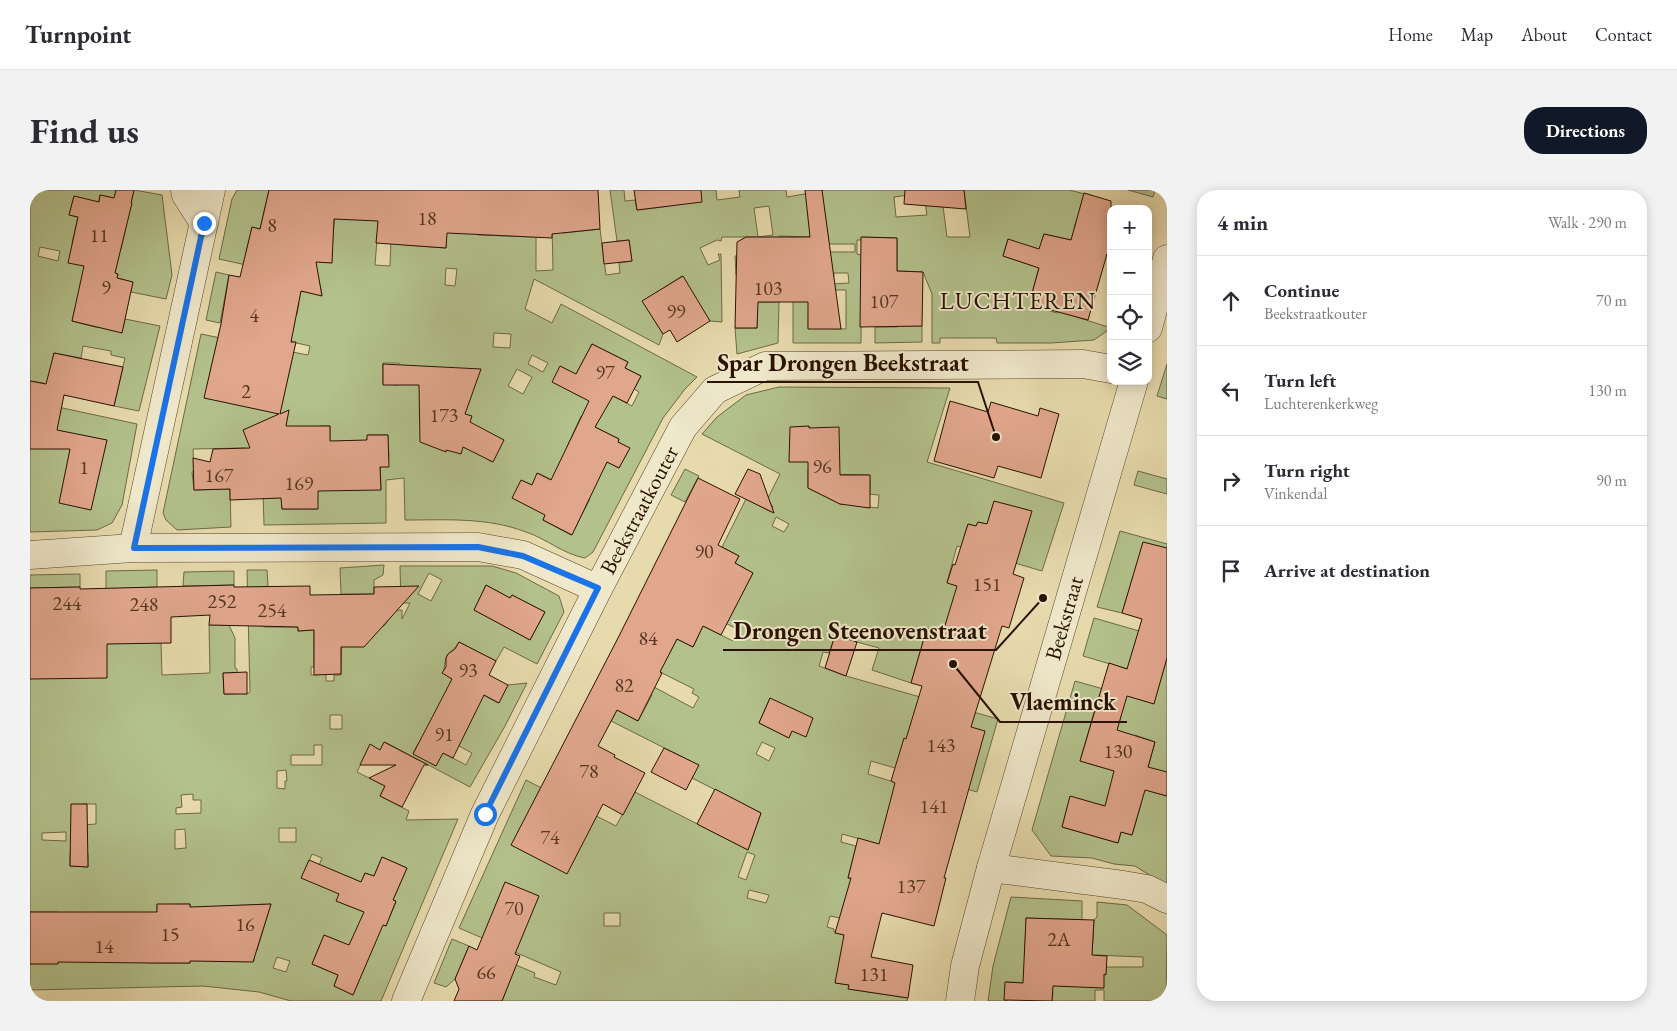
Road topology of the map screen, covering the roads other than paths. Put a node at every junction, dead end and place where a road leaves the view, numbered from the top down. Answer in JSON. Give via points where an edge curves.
{"nodes":[{"id":1,"x":185,"y":190,"type":"edge"},
{"id":2,"x":211,"y":190,"type":"edge"},
{"id":3,"x":204,"y":223,"type":"junction"},
{"id":4,"x":1167,"y":259,"type":"edge"},
{"id":5,"x":1152,"y":313,"type":"edge"},
{"id":6,"x":1107,"y":368,"type":"edge"},
{"id":7,"x":1133,"y":385,"type":"edge"},
{"id":8,"x":134,"y":548,"type":"junction"},
{"id":9,"x":30,"y":555,"type":"edge"},
{"id":10,"x":598,"y":588,"type":"junction"},
{"id":11,"x":991,"y":868,"type":"junction"},
{"id":12,"x":1167,"y":899,"type":"edge"},
{"id":13,"x":406,"y":1001,"type":"edge"},
{"id":14,"x":960,"y":1001,"type":"edge"}],
"edges":[{"from":1,"to":3,"type":"street"},
{"from":2,"to":3,"type":"street"},
{"from":3,"to":8,"type":"street"},
{"from":4,"to":5,"type":"street"},
{"from":6,"to":10,"type":"street","name":"Beekstraatkouter","via":[[1083,364],[765,366],[715,390],[683,427]]},
{"from":7,"to":11,"type":"street","name":"Beekstraat"},
{"from":8,"to":9,"type":"street"},
{"from":8,"to":10,"type":"street","via":[[478,547],[523,556]]},
{"from":10,"to":13,"type":"street","name":"Beekstraatkouter","via":[[485,814]]},
{"from":11,"to":12,"type":"street","via":[[1123,884],[1147,889]]},
{"from":11,"to":14,"type":"street","name":"Beekstraat"}]}
